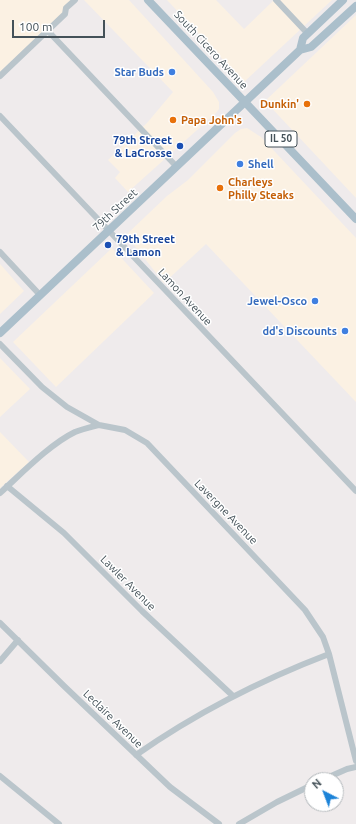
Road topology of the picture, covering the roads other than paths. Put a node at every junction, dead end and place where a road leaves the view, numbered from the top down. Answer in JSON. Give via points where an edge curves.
{"nodes":[{"id":1,"x":75,"y":0,"type":"edge"},
{"id":2,"x":148,"y":0,"type":"edge"},
{"id":3,"x":343,"y":0,"type":"edge"},
{"id":4,"x":276,"y":1,"type":"edge"},
{"id":5,"x":356,"y":6,"type":"edge"},
{"id":6,"x":48,"y":31,"type":"junction"},
{"id":7,"x":308,"y":34,"type":"junction"},
{"id":8,"x":300,"y":50,"type":"junction"},
{"id":9,"x":0,"y":76,"type":"edge"},
{"id":10,"x":244,"y":102,"type":"junction"},
{"id":11,"x":0,"y":116,"type":"edge"},
{"id":12,"x":176,"y":166,"type":"junction"},
{"id":13,"x":356,"y":219,"type":"edge"},
{"id":14,"x":109,"y":230,"type":"junction"},
{"id":15,"x":0,"y":252,"type":"edge"},
{"id":16,"x":40,"y":295,"type":"junction"},
{"id":17,"x":0,"y":333,"type":"edge"},
{"id":18,"x":0,"y":344,"type":"edge"},
{"id":19,"x":99,"y":425,"type":"junction"},
{"id":20,"x":7,"y":486,"type":"junction"},
{"id":21,"x":356,"y":491,"type":"edge"},
{"id":22,"x":0,"y":493,"type":"edge"},
{"id":23,"x":0,"y":623,"type":"edge"},
{"id":24,"x":18,"y":640,"type":"junction"},
{"id":25,"x":329,"y":654,"type":"junction"},
{"id":26,"x":0,"y":661,"type":"edge"},
{"id":27,"x":234,"y":696,"type":"junction"},
{"id":28,"x":136,"y":755,"type":"junction"},
{"id":29,"x":356,"y":761,"type":"edge"},
{"id":30,"x":356,"y":767,"type":"edge"},
{"id":31,"x":340,"y":772,"type":"edge"},
{"id":32,"x":0,"y":776,"type":"edge"},
{"id":33,"x":304,"y":789,"type":"edge"},
{"id":34,"x":59,"y":824,"type":"edge"},
{"id":35,"x":219,"y":824,"type":"edge"},
{"id":36,"x":239,"y":824,"type":"edge"}],
"edges":[{"from":1,"to":6,"type":"street"},
{"from":2,"to":10,"type":"main road","name":"South Cicero Avenue","number":"IL 50"},
{"from":3,"to":7,"type":"main road"},
{"from":4,"to":7,"type":"street"},
{"from":5,"to":8,"type":"main road","via":[[310,47]]},
{"from":6,"to":9,"type":"street"},
{"from":6,"to":12,"type":"street"},
{"from":7,"to":8,"type":"main road","via":[[303,38]]},
{"from":8,"to":10,"type":"main road","name":"79th Street"},
{"from":10,"to":12,"type":"main road","name":"79th Street"},
{"from":10,"to":13,"type":"main road","name":"South Cicero Avenue","number":"IL 50"},
{"from":11,"to":14,"type":"street","name":"Lamon Avenue"},
{"from":12,"to":14,"type":"main road","name":"79th Street"},
{"from":14,"to":16,"type":"main road","name":"79th Street"},
{"from":14,"to":21,"type":"street","name":"Lamon Avenue"},
{"from":15,"to":16,"type":"street"},
{"from":16,"to":17,"type":"main road","name":"79th Street"},
{"from":18,"to":19,"type":"street","name":"Lavergne Avenue","via":[[54,398]]},
{"from":19,"to":20,"type":"street","via":[[66,438]]},
{"from":19,"to":25,"type":"street","name":"Lavergne Avenue","via":[[124,430],[147,444],[305,610],[323,637]]},
{"from":20,"to":22,"type":"street"},
{"from":20,"to":27,"type":"street","name":"Lawler Avenue","via":[[64,533],[142,611]]},
{"from":23,"to":24,"type":"street","name":"Leclaire Avenue"},
{"from":24,"to":26,"type":"street"},
{"from":24,"to":28,"type":"street","name":"Leclaire Avenue"},
{"from":25,"to":27,"type":"street","via":[[290,669]]},
{"from":25,"to":29,"type":"street","name":"Lavergne Avenue"},
{"from":27,"to":28,"type":"street","via":[[173,730]]},
{"from":28,"to":35,"type":"street","name":"Leclaire Avenue","via":[[184,799]]},
{"from":30,"to":31,"type":"street"},
{"from":32,"to":34,"type":"street"},
{"from":33,"to":36,"type":"street"}]}
